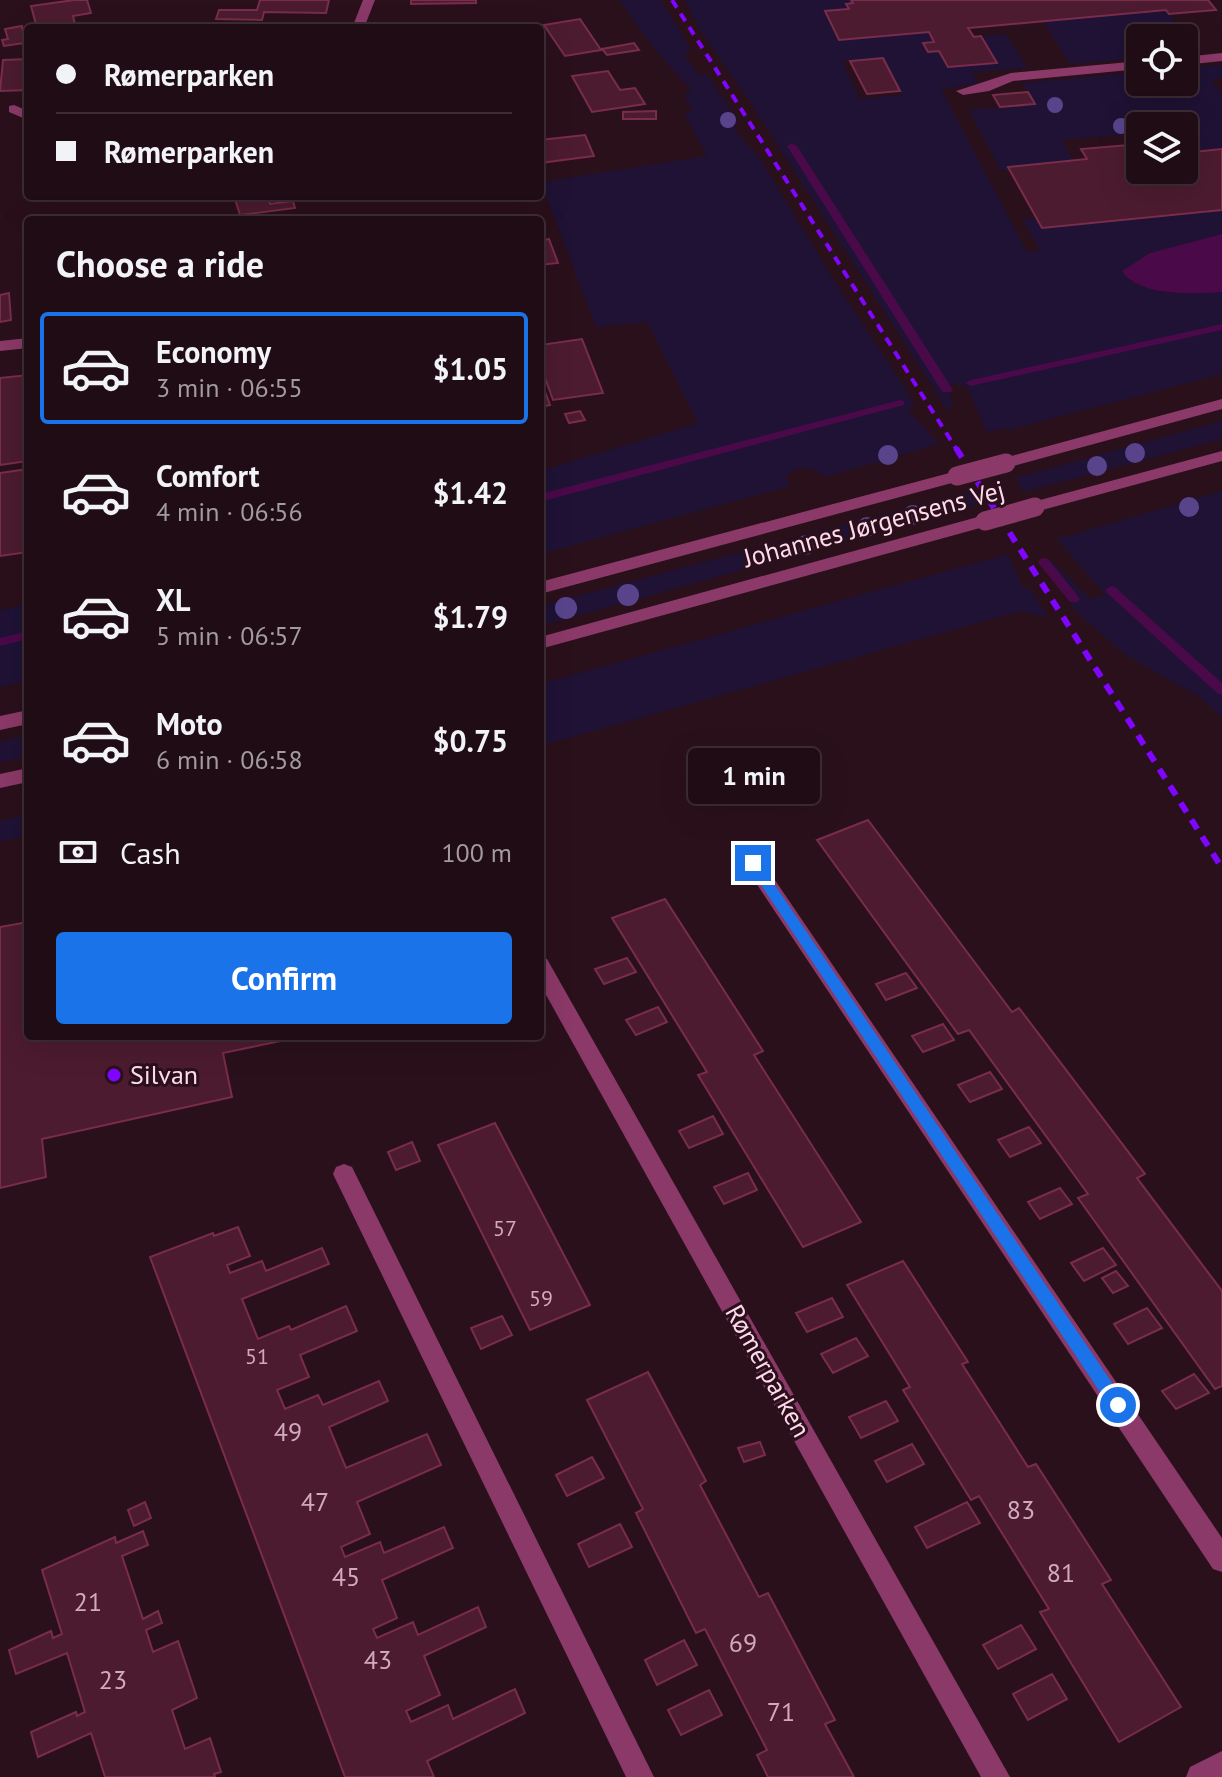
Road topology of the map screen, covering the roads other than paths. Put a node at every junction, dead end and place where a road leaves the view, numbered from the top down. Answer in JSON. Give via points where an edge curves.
{"nodes":[{"id":1,"x":369,"y":0,"type":"edge"},
{"id":2,"x":360,"y":24,"type":"edge"},
{"id":3,"x":1222,"y":57,"type":"edge"},
{"id":4,"x":1198,"y":60,"type":"edge"},
{"id":5,"x":1126,"y":66,"type":"edge"},
{"id":6,"x":963,"y":91,"type":"dead end"},
{"id":7,"x":14,"y":109,"type":"dead end"},
{"id":8,"x":24,"y":114,"type":"edge"},
{"id":9,"x":24,"y":343,"type":"edge"},
{"id":10,"x":0,"y":346,"type":"edge"},
{"id":11,"x":1222,"y":404,"type":"edge"},
{"id":12,"x":1222,"y":456,"type":"edge"},
{"id":13,"x":544,"y":587,"type":"edge"},
{"id":14,"x":544,"y":642,"type":"edge"},
{"id":15,"x":24,"y":718,"type":"edge"},
{"id":16,"x":0,"y":723,"type":"edge"},
{"id":17,"x":24,"y":776,"type":"edge"},
{"id":18,"x":0,"y":781,"type":"edge"},
{"id":19,"x":753,"y":863,"type":"dead end"},
{"id":20,"x":544,"y":972,"type":"edge"},
{"id":21,"x":344,"y":1174,"type":"dead end"},
{"id":22,"x":1222,"y":1560,"type":"edge"},
{"id":23,"x":1222,"y":1765,"type":"edge"},
{"id":24,"x":640,"y":1777,"type":"edge"},
{"id":25,"x":996,"y":1777,"type":"edge"},
{"id":26,"x":1200,"y":1777,"type":"edge"}],
"edges":[{"from":1,"to":2,"type":"street"},
{"from":3,"to":4,"type":"street"},
{"from":5,"to":6,"type":"street","via":[[1011,77]]},
{"from":7,"to":8,"type":"street"},
{"from":9,"to":10,"type":"street"},
{"from":11,"to":13,"type":"street","name":"Johannes Jørgensens Vej","bridge":true},
{"from":12,"to":14,"type":"street","name":"Johannes Jørgensens Vej","bridge":true},
{"from":15,"to":16,"type":"street"},
{"from":17,"to":18,"type":"street"},
{"from":19,"to":22,"type":"street"},
{"from":20,"to":25,"type":"street","name":"Rømerparken"},
{"from":21,"to":24,"type":"street"},
{"from":23,"to":26,"type":"street"}]}
